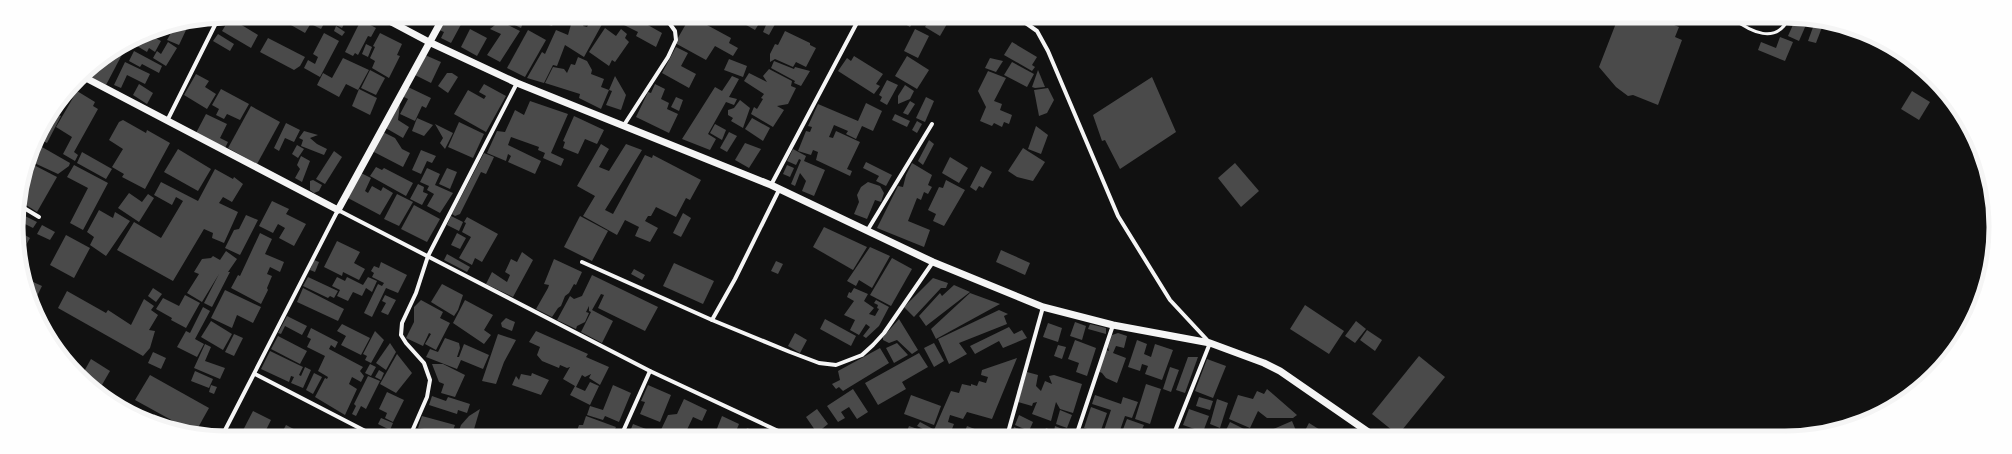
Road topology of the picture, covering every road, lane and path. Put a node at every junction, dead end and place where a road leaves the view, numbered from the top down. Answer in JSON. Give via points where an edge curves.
{"nodes":[{"id":1,"x":217,"y":23,"type":"edge"},
{"id":2,"x":393,"y":23,"type":"edge"},
{"id":3,"x":440,"y":23,"type":"edge"},
{"id":4,"x":668,"y":23,"type":"edge"},
{"id":5,"x":857,"y":23,"type":"edge"},
{"id":6,"x":1026,"y":23,"type":"edge"},
{"id":7,"x":1739,"y":23,"type":"edge"},
{"id":8,"x":1786,"y":23,"type":"edge"},
{"id":9,"x":429,"y":42,"type":"junction"},
{"id":10,"x":87,"y":79,"type":"edge"},
{"id":11,"x":517,"y":83,"type":"junction"},
{"id":12,"x":167,"y":121,"type":"junction"},
{"id":13,"x":932,"y":124,"type":"dead end"},
{"id":14,"x":624,"y":125,"type":"junction"},
{"id":15,"x":771,"y":185,"type":"junction"},
{"id":16,"x":779,"y":190,"type":"junction"},
{"id":17,"x":24,"y":208,"type":"edge"},
{"id":18,"x":338,"y":210,"type":"junction"},
{"id":19,"x":39,"y":217,"type":"dead end"},
{"id":20,"x":866,"y":232,"type":"junction"},
{"id":21,"x":428,"y":256,"type":"junction"},
{"id":22,"x":582,"y":262,"type":"dead end"},
{"id":23,"x":933,"y":262,"type":"junction"},
{"id":24,"x":1043,"y":307,"type":"junction"},
{"id":25,"x":712,"y":320,"type":"junction"},
{"id":26,"x":1113,"y":325,"type":"junction"},
{"id":27,"x":1210,"y":343,"type":"junction"},
{"id":28,"x":650,"y":371,"type":"junction"},
{"id":29,"x":255,"y":374,"type":"junction"},
{"id":30,"x":1365,"y":430,"type":"edge"},
{"id":31,"x":225,"y":431,"type":"edge"},
{"id":32,"x":366,"y":431,"type":"edge"},
{"id":33,"x":412,"y":431,"type":"edge"},
{"id":34,"x":623,"y":431,"type":"edge"},
{"id":35,"x":779,"y":431,"type":"edge"},
{"id":36,"x":1008,"y":431,"type":"edge"},
{"id":37,"x":1078,"y":431,"type":"edge"},
{"id":38,"x":1175,"y":431,"type":"edge"}],
"edges":[{"from":1,"to":12,"type":"street"},
{"from":2,"to":9,"type":"street"},
{"from":3,"to":9,"type":"street"},
{"from":4,"to":14,"type":"street","via":[[675,31],[675,43]]},
{"from":5,"to":15,"type":"street"},
{"from":6,"to":27,"type":"street","via":[[1037,31],[1048,50],[1118,216],[1170,300]]},
{"from":7,"to":8,"type":"lane","via":[[1766,35],[1775,34]]},
{"from":9,"to":11,"type":"street"},
{"from":9,"to":18,"type":"street"},
{"from":10,"to":12,"type":"street"},
{"from":11,"to":14,"type":"street"},
{"from":11,"to":21,"type":"street"},
{"from":12,"to":18,"type":"street"},
{"from":13,"to":20,"type":"street"},
{"from":14,"to":15,"type":"street"},
{"from":15,"to":16,"type":"street"},
{"from":16,"to":20,"type":"street"},
{"from":16,"to":25,"type":"street"},
{"from":17,"to":19,"type":"street"},
{"from":18,"to":21,"type":"street"},
{"from":18,"to":29,"type":"street"},
{"from":20,"to":23,"type":"street"},
{"from":21,"to":28,"type":"street"},
{"from":21,"to":33,"type":"street","via":[[416,293],[402,323],[401,335],[424,363],[430,380],[427,397]]},
{"from":22,"to":25,"type":"street"},
{"from":23,"to":24,"type":"street"},
{"from":23,"to":25,"type":"street","via":[[873,345],[862,355],[836,365],[819,363]]},
{"from":24,"to":26,"type":"street"},
{"from":24,"to":36,"type":"street"},
{"from":26,"to":27,"type":"street"},
{"from":26,"to":37,"type":"street"},
{"from":27,"to":30,"type":"street","via":[[1280,371]]},
{"from":27,"to":38,"type":"street"},
{"from":28,"to":34,"type":"street"},
{"from":28,"to":35,"type":"street"},
{"from":29,"to":31,"type":"street"},
{"from":29,"to":32,"type":"street"}]}
